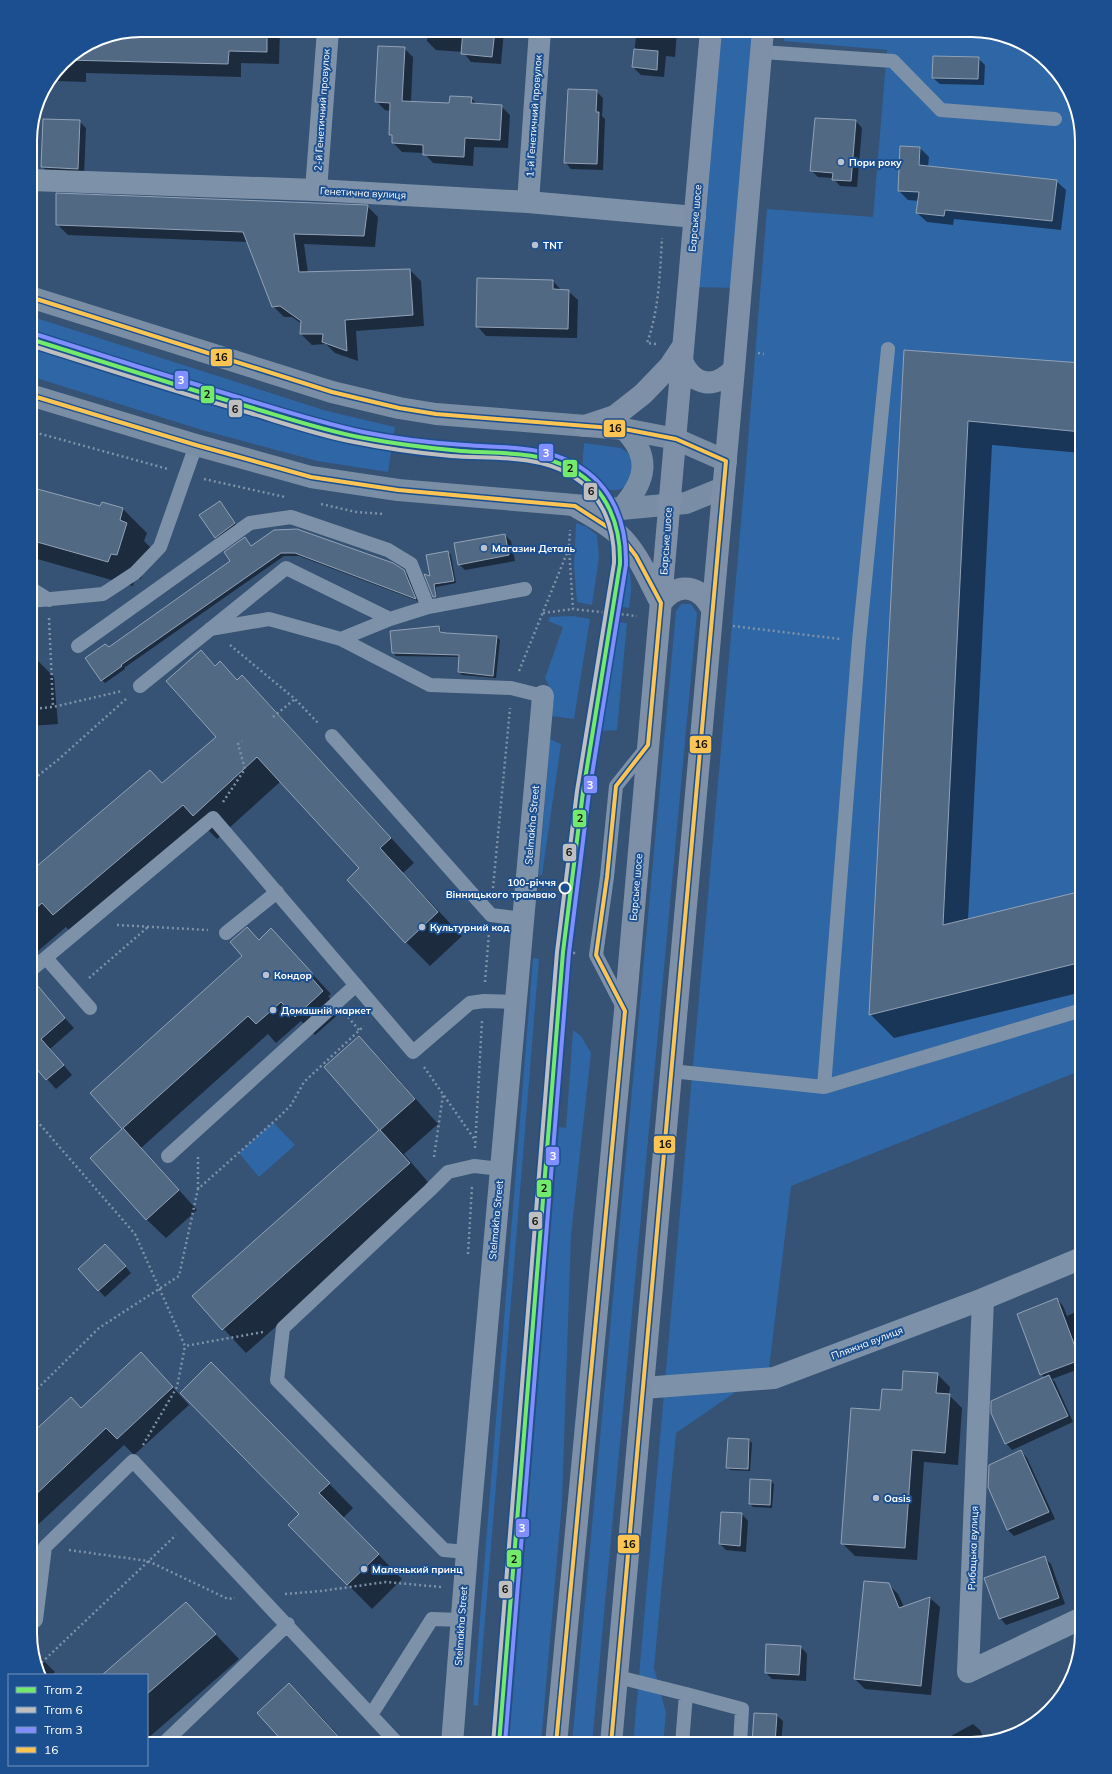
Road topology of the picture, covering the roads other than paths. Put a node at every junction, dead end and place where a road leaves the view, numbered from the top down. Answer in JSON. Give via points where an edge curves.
{"nodes":[{"id":1,"x":327,"y":37,"type":"edge"},
{"id":2,"x":540,"y":37,"type":"edge"},
{"id":3,"x":710,"y":37,"type":"edge"},
{"id":4,"x":762,"y":37,"type":"edge"},
{"id":5,"x":761,"y":52,"type":"junction"},
{"id":6,"x":1055,"y":119,"type":"dead end"},
{"id":7,"x":37,"y":180,"type":"edge"},
{"id":8,"x":316,"y":190,"type":"junction"},
{"id":9,"x":528,"y":202,"type":"junction"},
{"id":10,"x":695,"y":217,"type":"junction"},
{"id":11,"x":37,"y":299,"type":"edge"},
{"id":12,"x":888,"y":349,"type":"dead end"},
{"id":13,"x":683,"y":354,"type":"junction"},
{"id":14,"x":734,"y":369,"type":"junction"},
{"id":15,"x":37,"y":397,"type":"edge"},
{"id":16,"x":585,"y":426,"type":"junction"},
{"id":17,"x":624,"y":428,"type":"junction"},
{"id":18,"x":676,"y":439,"type":"junction"},
{"id":19,"x":196,"y":445,"type":"junction"},
{"id":20,"x":726,"y":461,"type":"junction"},
{"id":21,"x":723,"y":488,"type":"junction"},
{"id":22,"x":575,"y":506,"type":"junction"},
{"id":23,"x":669,"y":506,"type":"junction"},
{"id":24,"x":621,"y":509,"type":"junction"},
{"id":25,"x":525,"y":589,"type":"dead end"},
{"id":26,"x":37,"y":593,"type":"edge"},
{"id":27,"x":48,"y":600,"type":"junction"},
{"id":28,"x":37,"y":601,"type":"edge"},
{"id":29,"x":661,"y":603,"type":"junction"},
{"id":30,"x":428,"y":607,"type":"junction"},
{"id":31,"x":712,"y":609,"type":"junction"},
{"id":32,"x":390,"y":619,"type":"junction"},
{"id":33,"x":209,"y":629,"type":"junction"},
{"id":34,"x":341,"y":639,"type":"junction"},
{"id":35,"x":78,"y":646,"type":"dead end"},
{"id":36,"x":140,"y":686,"type":"road end"},
{"id":37,"x":543,"y":696,"type":"joint"},
{"id":38,"x":332,"y":736,"type":"road end"},
{"id":39,"x":648,"y":745,"type":"junction"},
{"id":40,"x":277,"y":892,"type":"junction"},
{"id":41,"x":523,"y":919,"type":"junction"},
{"id":42,"x":226,"y":933,"type":"road end"},
{"id":43,"x":46,"y":958,"type":"junction"},
{"id":44,"x":37,"y":965,"type":"edge"},
{"id":45,"x":356,"y":985,"type":"junction"},
{"id":46,"x":516,"y":1002,"type":"junction"},
{"id":47,"x":90,"y":1008,"type":"dead end"},
{"id":48,"x":625,"y":1011,"type":"junction"},
{"id":49,"x":1075,"y":1012,"type":"edge"},
{"id":50,"x":671,"y":1071,"type":"junction"},
{"id":51,"x":824,"y":1087,"type":"junction"},
{"id":52,"x":168,"y":1156,"type":"dead end"},
{"id":53,"x":501,"y":1169,"type":"junction"},
{"id":54,"x":1075,"y":1261,"type":"edge"},
{"id":55,"x":983,"y":1299,"type":"junction"},
{"id":56,"x":643,"y":1388,"type":"junction"},
{"id":57,"x":467,"y":1552,"type":"junction"},
{"id":58,"x":37,"y":1612,"type":"edge"},
{"id":59,"x":462,"y":1620,"type":"junction"},
{"id":60,"x":1075,"y":1621,"type":"edge"},
{"id":61,"x":288,"y":1624,"type":"junction"},
{"id":62,"x":618,"y":1677,"type":"junction"},
{"id":63,"x":686,"y":1694,"type":"junction"},
{"id":64,"x":371,"y":1715,"type":"junction"},
{"id":65,"x":169,"y":1737,"type":"edge"},
{"id":66,"x":391,"y":1737,"type":"edge"},
{"id":67,"x":453,"y":1737,"type":"edge"},
{"id":68,"x":557,"y":1737,"type":"edge"},
{"id":69,"x":612,"y":1737,"type":"edge"},
{"id":70,"x":683,"y":1737,"type":"edge"},
{"id":71,"x":740,"y":1737,"type":"edge"}],
"edges":[{"from":1,"to":8,"type":"street","name":"2-й Генетичний провулок"},
{"from":2,"to":9,"type":"street","name":"1-й Генетичний провулок"},
{"from":3,"to":10,"type":"highway","name":"Барське шосе"},
{"from":4,"to":5,"type":"highway"},
{"from":5,"to":6,"type":"lane","via":[[893,61],[941,110]]},
{"from":5,"to":14,"type":"highway"},
{"from":7,"to":8,"type":"street","name":"Генетична вулиця"},
{"from":8,"to":9,"type":"street","name":"Генетична вулиця"},
{"from":9,"to":10,"type":"street","name":"Генетична вулиця"},
{"from":10,"to":13,"type":"highway","name":"Барське шосе"},
{"from":11,"to":16,"type":"main road","via":[[325,390],[371,402],[436,414]]},
{"from":12,"to":51,"type":"lane","via":[[858,649]]},
{"from":13,"to":14,"type":"highway","via":[[687,371],[695,379],[705,383],[717,382],[727,377]]},
{"from":13,"to":16,"type":"highway","via":[[643,394],[615,416]]},
{"from":13,"to":18,"type":"highway","name":"Барське шосе"},
{"from":14,"to":20,"type":"highway"},
{"from":15,"to":19,"type":"main road"},
{"from":16,"to":17,"type":"main road"},
{"from":17,"to":18,"type":"main road"},
{"from":17,"to":24,"type":"main road","via":[[637,444],[643,463],[642,477],[637,490]]},
{"from":18,"to":20,"type":"main road"},
{"from":18,"to":23,"type":"highway","name":"Барське шосе"},
{"from":19,"to":22,"type":"main road","via":[[311,477],[398,490]]},
{"from":19,"to":27,"type":"lane","via":[[160,547],[135,573],[103,594]]},
{"from":20,"to":21,"type":"highway"},
{"from":21,"to":23,"type":"main road","via":[[686,503]]},
{"from":21,"to":31,"type":"highway"},
{"from":22,"to":24,"type":"main road"},
{"from":22,"to":29,"type":"highway","via":[[620,535],[636,556]]},
{"from":23,"to":24,"type":"main road"},
{"from":23,"to":29,"type":"highway","name":"Барське шосе"},
{"from":25,"to":30,"type":"lane"},
{"from":26,"to":27,"type":"lane"},
{"from":27,"to":28,"type":"lane"},
{"from":29,"to":31,"type":"highway","via":[[668,594],[678,589],[689,588],[707,599]]},
{"from":29,"to":39,"type":"highway","name":"Барське шосе"},
{"from":30,"to":32,"type":"lane"},
{"from":30,"to":35,"type":"lane","via":[[411,564],[388,550],[291,517],[250,523]]},
{"from":31,"to":50,"type":"highway"},
{"from":32,"to":33,"type":"lane","via":[[286,568]]},
{"from":32,"to":34,"type":"lane"},
{"from":33,"to":34,"type":"lane","via":[[269,619]]},
{"from":33,"to":36,"type":"lane"},
{"from":34,"to":37,"type":"lane","via":[[430,685],[511,688]]},
{"from":37,"to":41,"type":"street","name":"Stelmakha Street"},
{"from":38,"to":41,"type":"lane","via":[[491,915]]},
{"from":39,"to":48,"type":"highway","name":"Барське шосе"},
{"from":39,"to":48,"type":"lane","via":[[616,786],[596,955]]},
{"from":40,"to":42,"type":"lane"},
{"from":40,"to":43,"type":"lane","via":[[213,818]]},
{"from":40,"to":45,"type":"lane"},
{"from":41,"to":46,"type":"street","name":"Stelmakha Street"},
{"from":43,"to":44,"type":"lane"},
{"from":43,"to":47,"type":"lane"},
{"from":45,"to":46,"type":"lane","via":[[414,1052],[470,1004],[484,1001]]},
{"from":45,"to":52,"type":"lane"},
{"from":46,"to":53,"type":"street","name":"Stelmakha Street"},
{"from":48,"to":68,"type":"highway","name":"Барське шосе"},
{"from":49,"to":51,"type":"lane"},
{"from":50,"to":51,"type":"lane"},
{"from":50,"to":56,"type":"highway"},
{"from":53,"to":57,"type":"street","name":"Stelmakha Street"},
{"from":53,"to":57,"type":"lane","via":[[474,1166],[448,1172],[283,1328],[277,1380],[444,1550]]},
{"from":54,"to":55,"type":"street","name":"Пляжна вулиця"},
{"from":55,"to":56,"type":"street","name":"Пляжна вулиця","via":[[774,1378]]},
{"from":55,"to":60,"type":"street","name":"Рибацька вулиця","via":[[968,1672]]},
{"from":56,"to":62,"type":"highway"},
{"from":57,"to":59,"type":"street","name":"Stelmakha Street"},
{"from":58,"to":61,"type":"lane","via":[[45,1547],[133,1461]]},
{"from":59,"to":64,"type":"lane","via":[[432,1619]]},
{"from":59,"to":67,"type":"street","name":"Stelmakha Street"},
{"from":61,"to":64,"type":"lane"},
{"from":61,"to":65,"type":"lane"},
{"from":62,"to":63,"type":"lane"},
{"from":62,"to":69,"type":"highway"},
{"from":63,"to":70,"type":"lane"},
{"from":63,"to":71,"type":"lane","via":[[742,1710]]},
{"from":64,"to":66,"type":"lane"}]}
